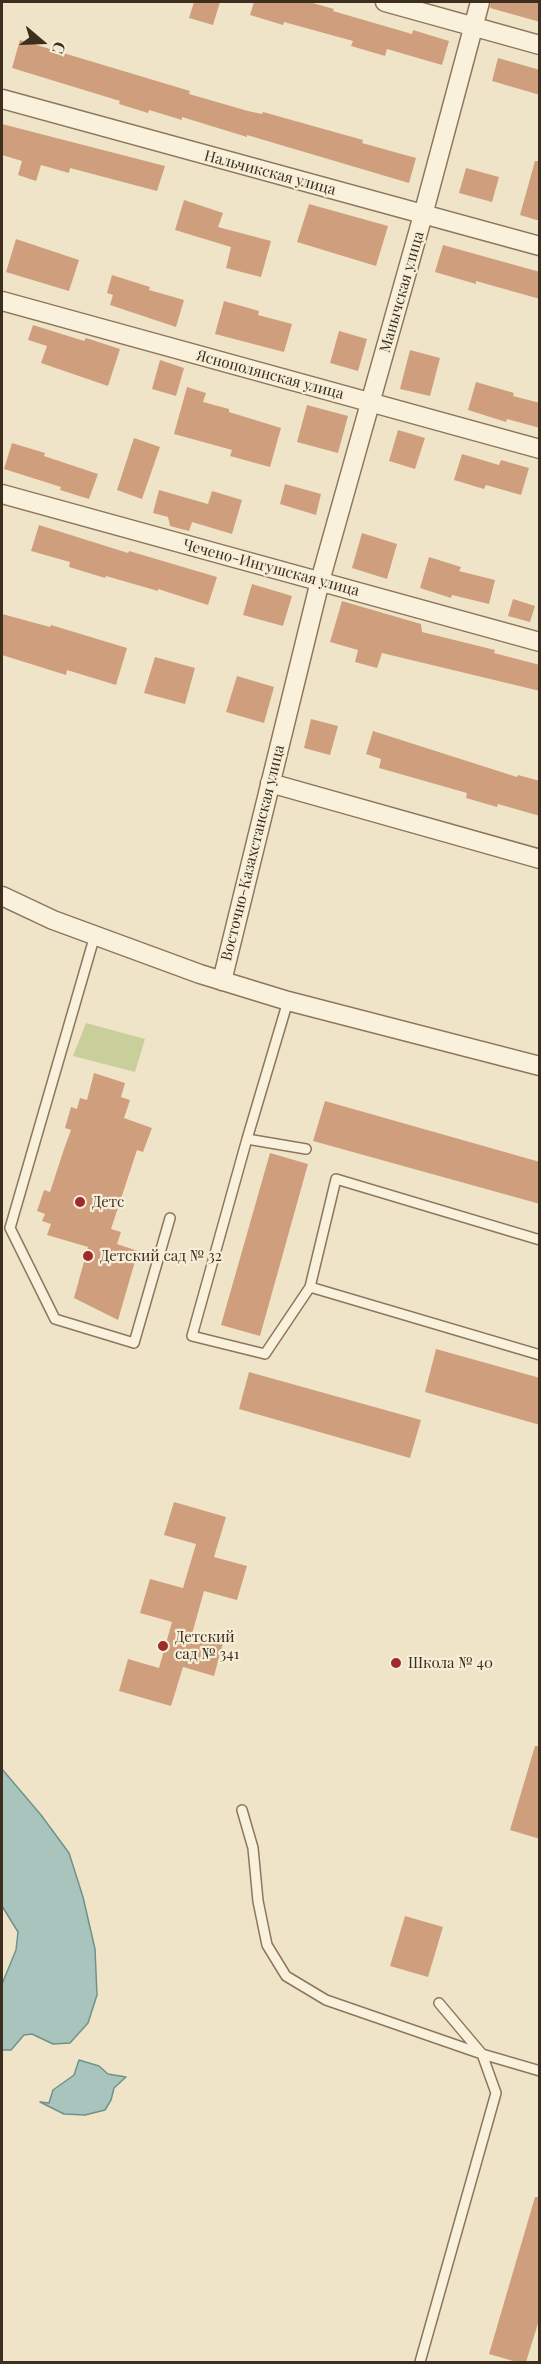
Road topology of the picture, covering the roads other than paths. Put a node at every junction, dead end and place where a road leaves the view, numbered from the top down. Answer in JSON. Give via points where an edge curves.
{"nodes":[{"id":1,"x":385,"y":2,"type":"edge"},
{"id":2,"x":480,"y":2,"type":"edge"},
{"id":3,"x":473,"y":27,"type":"junction"},
{"id":4,"x":540,"y":45,"type":"edge"},
{"id":5,"x":2,"y":99,"type":"edge"},
{"id":6,"x":423,"y":215,"type":"junction"},
{"id":7,"x":540,"y":246,"type":"edge"},
{"id":8,"x":2,"y":301,"type":"edge"},
{"id":9,"x":370,"y":403,"type":"junction"},
{"id":10,"x":540,"y":449,"type":"edge"},
{"id":11,"x":2,"y":494,"type":"edge"},
{"id":12,"x":320,"y":581,"type":"junction"},
{"id":13,"x":540,"y":642,"type":"edge"},
{"id":14,"x":270,"y":783,"type":"junction"},
{"id":15,"x":540,"y":859,"type":"edge"},
{"id":16,"x":2,"y":896,"type":"edge"},
{"id":17,"x":95,"y":935,"type":"junction"},
{"id":18,"x":222,"y":981,"type":"junction"},
{"id":19,"x":288,"y":1000,"type":"junction"},
{"id":20,"x":540,"y":1066,"type":"edge"},
{"id":21,"x":247,"y":1139,"type":"junction"},
{"id":22,"x":306,"y":1149,"type":"dead end"},
{"id":23,"x":170,"y":1218,"type":"dead end"},
{"id":24,"x":540,"y":1240,"type":"edge"},
{"id":25,"x":310,"y":1287,"type":"junction"},
{"id":26,"x":540,"y":1354,"type":"edge"},
{"id":27,"x":242,"y":1810,"type":"dead end"},
{"id":28,"x":439,"y":2003,"type":"dead end"},
{"id":29,"x":482,"y":2054,"type":"junction"},
{"id":30,"x":540,"y":2071,"type":"edge"},
{"id":31,"x":420,"y":2362,"type":"edge"}],
"edges":[{"from":1,"to":3,"type":"street"},
{"from":2,"to":3,"type":"street","name":"Манычская улица"},
{"from":3,"to":4,"type":"street"},
{"from":3,"to":6,"type":"street","name":"Манычская улица"},
{"from":5,"to":6,"type":"street","name":"Нальчикская улица"},
{"from":6,"to":7,"type":"street","name":"Нальчикская улица"},
{"from":6,"to":9,"type":"street","name":"Манычская улица"},
{"from":8,"to":9,"type":"street","name":"Яснополянская улица"},
{"from":9,"to":10,"type":"street","name":"Яснополянская улица"},
{"from":9,"to":12,"type":"street","name":"Манычская улица"},
{"from":11,"to":12,"type":"street","name":"Чечено-Ингушская улица"},
{"from":12,"to":13,"type":"street","name":"Чечено-Ингушская улица"},
{"from":12,"to":14,"type":"street","name":"Восточно-Казахстанская улица"},
{"from":14,"to":15,"type":"street"},
{"from":14,"to":18,"type":"street","name":"Восточно-Казахстанская улица"},
{"from":16,"to":17,"type":"street"},
{"from":17,"to":18,"type":"street"},
{"from":17,"to":23,"type":"lane","via":[[10,1227],[55,1319],[134,1343]]},
{"from":18,"to":19,"type":"street","name":"Восточно-Казахстанская улица"},
{"from":19,"to":20,"type":"street","name":"Восточно-Казахстанская улица"},
{"from":19,"to":21,"type":"lane"},
{"from":21,"to":22,"type":"lane"},
{"from":21,"to":25,"type":"lane","via":[[192,1336],[266,1354]]},
{"from":24,"to":25,"type":"lane","via":[[336,1179]]},
{"from":25,"to":26,"type":"lane"},
{"from":27,"to":29,"type":"lane","via":[[253,1848],[267,1945],[286,1976],[326,2000]]},
{"from":28,"to":29,"type":"lane"},
{"from":29,"to":30,"type":"lane"},
{"from":29,"to":31,"type":"lane","via":[[496,2093]]}]}
